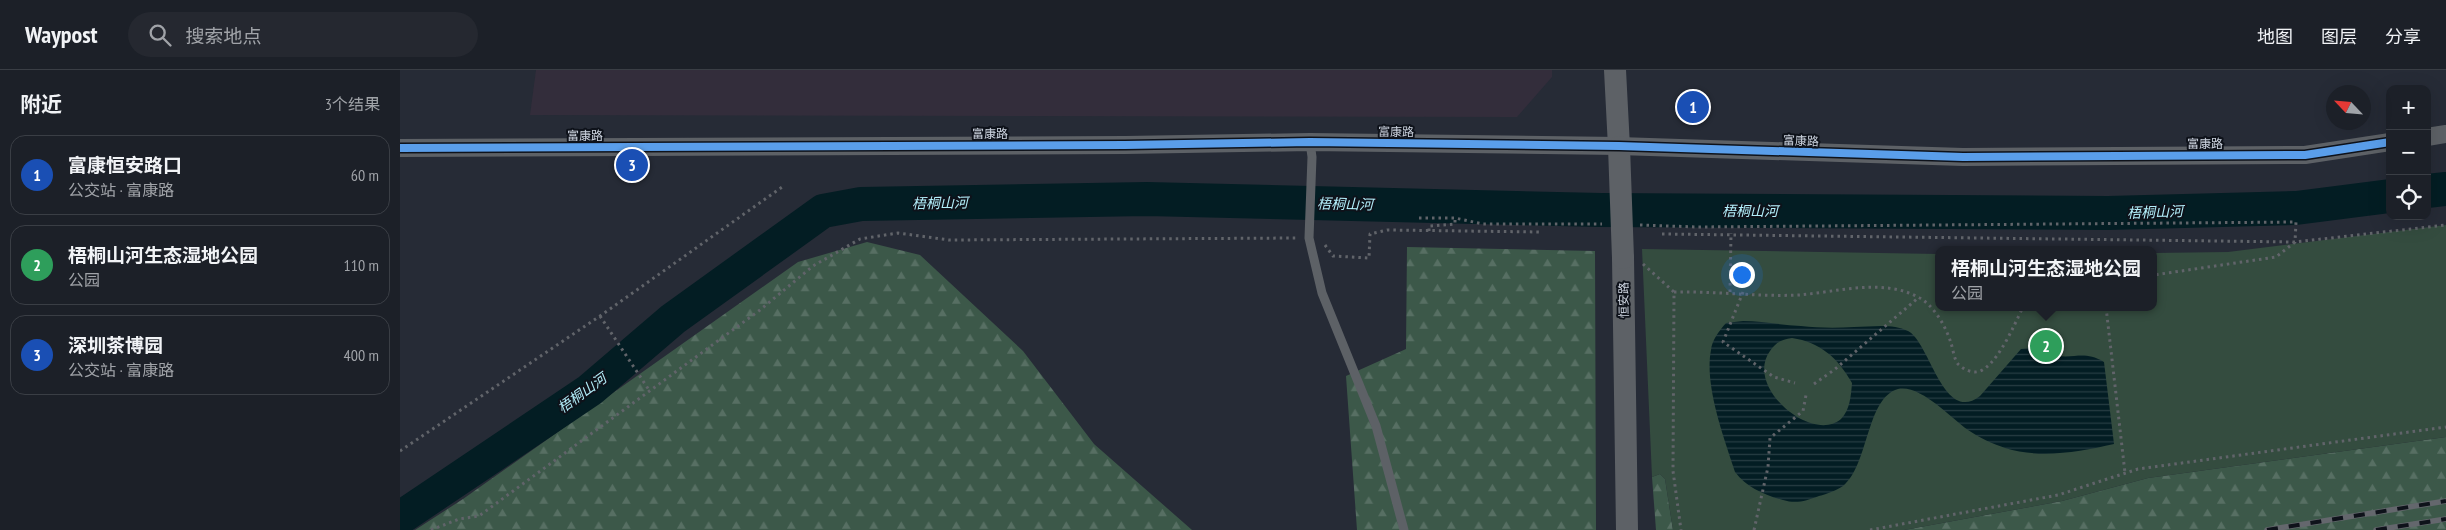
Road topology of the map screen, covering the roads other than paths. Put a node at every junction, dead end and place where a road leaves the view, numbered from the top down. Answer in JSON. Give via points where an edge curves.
{"nodes":[{"id":1,"x":1615,"y":70,"type":"edge"},
{"id":2,"x":2446,"y":134,"type":"edge"},
{"id":3,"x":2431,"y":136,"type":"edge"},
{"id":4,"x":2386,"y":143,"type":"edge"},
{"id":5,"x":1619,"y":147,"type":"junction"},
{"id":6,"x":400,"y":148,"type":"edge"},
{"id":7,"x":1311,"y":150,"type":"junction"},
{"id":8,"x":1404,"y":530,"type":"edge"},
{"id":9,"x":1627,"y":530,"type":"edge"}],
"edges":[{"from":1,"to":5,"type":"street","name":"恒安路"},
{"from":2,"to":3,"type":"street"},
{"from":4,"to":5,"type":"street","name":"富康路","via":[[2305,155],[1963,157]]},
{"from":5,"to":7,"type":"street","name":"富康路"},
{"from":5,"to":9,"type":"street","name":"恒安路","bridge":true},
{"from":6,"to":7,"type":"street","name":"富康路","via":[[1125,145]]},
{"from":7,"to":8,"type":"lane","via":[[1310,238],[1322,293],[1376,426]]}]}
